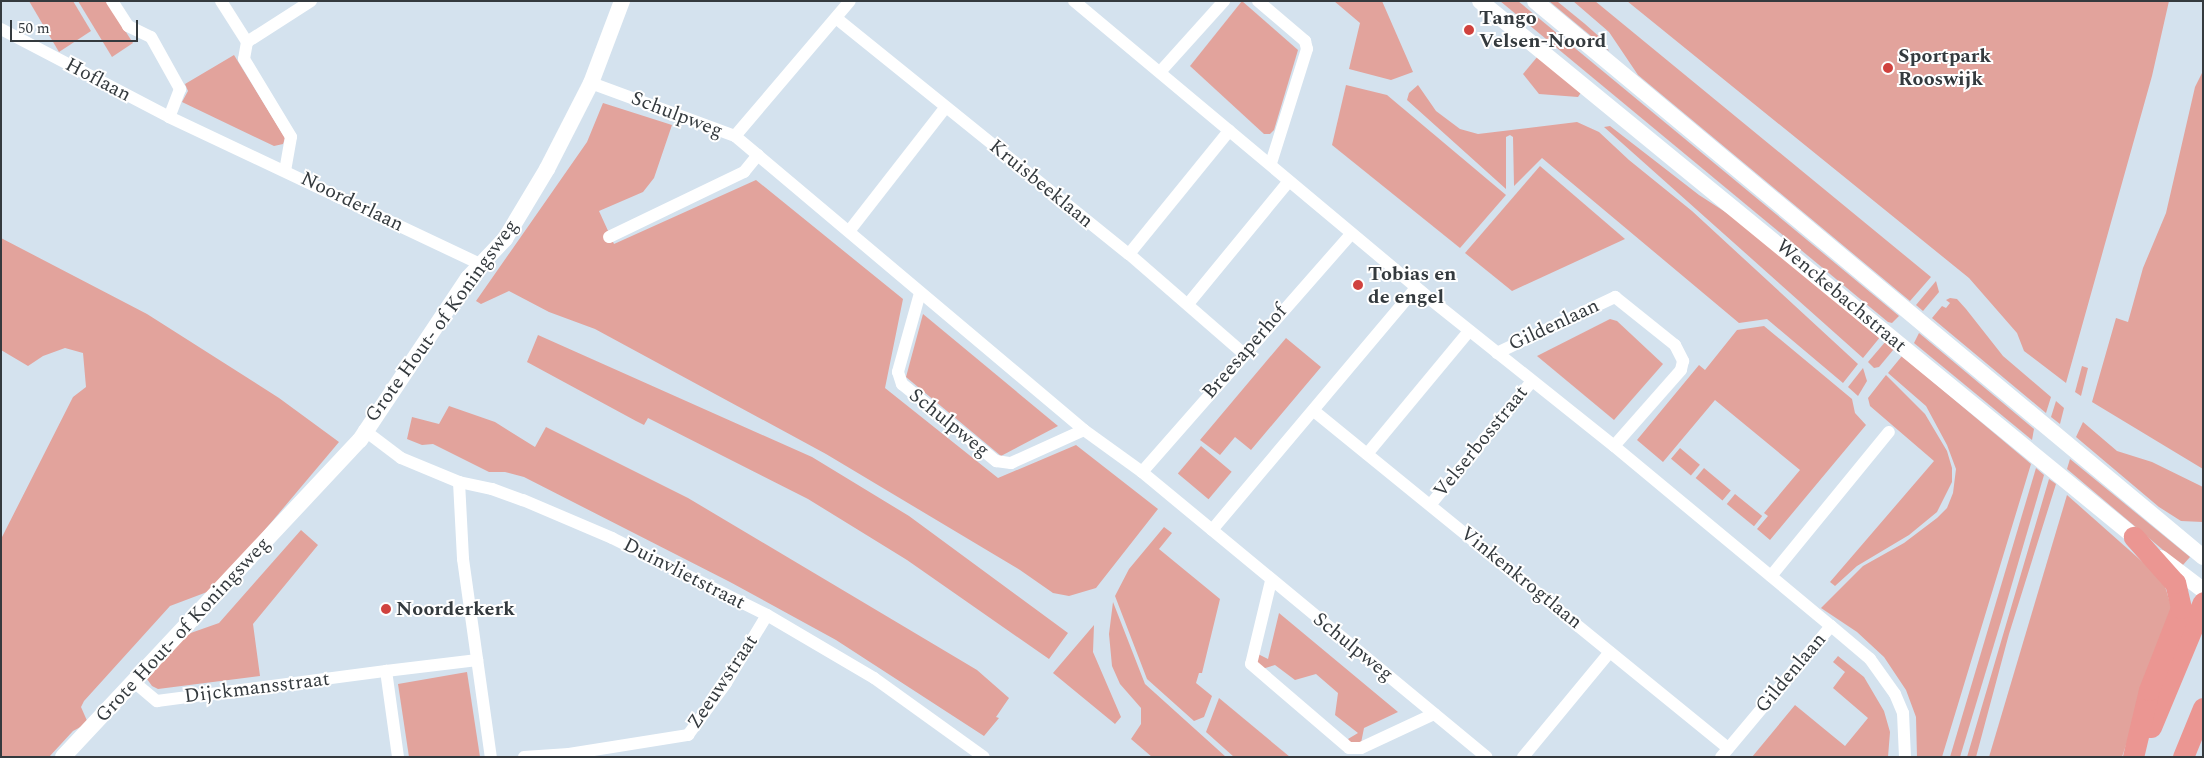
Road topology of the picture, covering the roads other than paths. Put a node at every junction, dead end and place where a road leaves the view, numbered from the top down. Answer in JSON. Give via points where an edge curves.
{"nodes":[{"id":1,"x":112,"y":1,"type":"edge"},
{"id":2,"x":222,"y":1,"type":"edge"},
{"id":3,"x":311,"y":1,"type":"edge"},
{"id":4,"x":622,"y":1,"type":"edge"},
{"id":5,"x":850,"y":1,"type":"edge"},
{"id":6,"x":1074,"y":1,"type":"edge"},
{"id":7,"x":1224,"y":1,"type":"edge"},
{"id":8,"x":1258,"y":1,"type":"edge"},
{"id":9,"x":1480,"y":1,"type":"edge"},
{"id":10,"x":1535,"y":1,"type":"edge"},
{"id":11,"x":836,"y":18,"type":"junction"},
{"id":12,"x":1,"y":29,"type":"edge"},
{"id":13,"x":247,"y":42,"type":"junction"},
{"id":14,"x":1160,"y":72,"type":"junction"},
{"id":15,"x":591,"y":83,"type":"junction"},
{"id":16,"x":945,"y":108,"type":"junction"},
{"id":17,"x":169,"y":117,"type":"junction"},
{"id":18,"x":1229,"y":131,"type":"junction"},
{"id":19,"x":735,"y":136,"type":"junction"},
{"id":20,"x":758,"y":155,"type":"junction"},
{"id":21,"x":1271,"y":163,"type":"junction"},
{"id":22,"x":285,"y":170,"type":"junction"},
{"id":23,"x":1289,"y":181,"type":"junction"},
{"id":24,"x":850,"y":230,"type":"junction"},
{"id":25,"x":1351,"y":234,"type":"junction"},
{"id":26,"x":609,"y":237,"type":"dead end"},
{"id":27,"x":1128,"y":254,"type":"junction"},
{"id":28,"x":482,"y":265,"type":"junction"},
{"id":29,"x":1416,"y":288,"type":"junction"},
{"id":30,"x":920,"y":293,"type":"junction"},
{"id":31,"x":1188,"y":304,"type":"junction"},
{"id":32,"x":1469,"y":331,"type":"junction"},
{"id":33,"x":1243,"y":353,"type":"junction"},
{"id":34,"x":1497,"y":353,"type":"junction"},
{"id":35,"x":1532,"y":381,"type":"junction"},
{"id":36,"x":1314,"y":410,"type":"junction"},
{"id":37,"x":364,"y":430,"type":"junction"},
{"id":38,"x":1084,"y":430,"type":"junction"},
{"id":39,"x":1889,"y":432,"type":"dead end"},
{"id":40,"x":1614,"y":446,"type":"junction"},
{"id":41,"x":1367,"y":454,"type":"junction"},
{"id":42,"x":1142,"y":472,"type":"junction"},
{"id":43,"x":459,"y":482,"type":"junction"},
{"id":44,"x":1431,"y":504,"type":"junction"},
{"id":45,"x":1212,"y":530,"type":"junction"},
{"id":46,"x":2134,"y":537,"type":"junction"},
{"id":47,"x":2203,"y":557,"type":"edge"},
{"id":48,"x":1771,"y":576,"type":"junction"},
{"id":49,"x":1271,"y":581,"type":"junction"},
{"id":50,"x":2203,"y":590,"type":"edge"},
{"id":51,"x":2203,"y":602,"type":"edge"},
{"id":52,"x":767,"y":616,"type":"junction"},
{"id":53,"x":1831,"y":626,"type":"junction"},
{"id":54,"x":1610,"y":652,"type":"junction"},
{"id":55,"x":477,"y":660,"type":"junction"},
{"id":56,"x":386,"y":671,"type":"junction"},
{"id":57,"x":134,"y":682,"type":"junction"},
{"id":58,"x":2203,"y":708,"type":"edge"},
{"id":59,"x":1434,"y":714,"type":"junction"},
{"id":60,"x":1724,"y":752,"type":"edge"},
{"id":61,"x":63,"y":757,"type":"edge"},
{"id":62,"x":398,"y":757,"type":"edge"},
{"id":63,"x":491,"y":757,"type":"edge"},
{"id":64,"x":524,"y":757,"type":"edge"},
{"id":65,"x":984,"y":757,"type":"edge"},
{"id":66,"x":1486,"y":757,"type":"edge"},
{"id":67,"x":1523,"y":757,"type":"edge"},
{"id":68,"x":1905,"y":757,"type":"edge"},
{"id":69,"x":2133,"y":757,"type":"edge"},
{"id":70,"x":2139,"y":757,"type":"edge"},
{"id":71,"x":2184,"y":757,"type":"edge"}],
"edges":[{"from":1,"to":17,"type":"street","via":[[128,26],[150,38],[180,89]]},
{"from":2,"to":13,"type":"street","name":"Noorderlaan"},
{"from":3,"to":13,"type":"street"},
{"from":4,"to":15,"type":"street","name":"Grote Hout- of Koningsweg"},
{"from":5,"to":11,"type":"street"},
{"from":6,"to":14,"type":"street","name":"Gildenlaan"},
{"from":7,"to":14,"type":"street"},
{"from":8,"to":21,"type":"street","via":[[1305,41],[1306,49]]},
{"from":9,"to":46,"type":"street","name":"Wenckebachstraat"},
{"from":10,"to":47,"type":"street","name":"Wenckebachstraat"},
{"from":11,"to":16,"type":"street","name":"Kruisbeeklaan"},
{"from":11,"to":19,"type":"street"},
{"from":12,"to":17,"type":"street","name":"Hoflaan"},
{"from":13,"to":22,"type":"street","name":"Noorderlaan","via":[[244,59],[291,136]]},
{"from":14,"to":18,"type":"street","name":"Gildenlaan"},
{"from":15,"to":19,"type":"street","name":"Schulpweg"},
{"from":15,"to":28,"type":"street","name":"Grote Hout- of Koningsweg","via":[[547,169],[505,239]]},
{"from":16,"to":24,"type":"street"},
{"from":16,"to":27,"type":"street","name":"Kruisbeeklaan"},
{"from":17,"to":22,"type":"street","name":"Hoflaan"},
{"from":18,"to":21,"type":"street","name":"Gildenlaan"},
{"from":18,"to":27,"type":"street"},
{"from":19,"to":20,"type":"street","name":"Schulpweg"},
{"from":20,"to":24,"type":"street","name":"Schulpweg"},
{"from":20,"to":26,"type":"street","via":[[744,172]]},
{"from":21,"to":23,"type":"street","name":"Gildenlaan"},
{"from":22,"to":28,"type":"street","name":"Noorderlaan"},
{"from":23,"to":25,"type":"street","name":"Gildenlaan"},
{"from":23,"to":31,"type":"street"},
{"from":24,"to":30,"type":"street","name":"Schulpweg"},
{"from":25,"to":29,"type":"street","name":"Gildenlaan"},
{"from":25,"to":33,"type":"street","name":"Breesaperhof"},
{"from":27,"to":31,"type":"street","name":"Kruisbeeklaan"},
{"from":28,"to":37,"type":"street","name":"Grote Hout- of Koningsweg","via":[[468,278]]},
{"from":29,"to":32,"type":"street","name":"Gildenlaan"},
{"from":29,"to":36,"type":"street"},
{"from":30,"to":38,"type":"street","name":"Schulpweg"},
{"from":30,"to":38,"type":"street","name":"Schulpweg","via":[[898,372],[902,384],[909,390],[996,461],[1011,463]]},
{"from":31,"to":33,"type":"street","name":"Kruisbeeklaan"},
{"from":32,"to":34,"type":"street","name":"Gildenlaan"},
{"from":32,"to":41,"type":"street"},
{"from":33,"to":42,"type":"street","name":"Breesaperhof"},
{"from":34,"to":35,"type":"street","name":"Gildenlaan"},
{"from":34,"to":40,"type":"street","name":"Gildenlaan","via":[[1615,297],[1675,345],[1683,361],[1681,370]]},
{"from":35,"to":40,"type":"street","name":"Gildenlaan"},
{"from":35,"to":44,"type":"street","name":"Velserbosstraat"},
{"from":36,"to":41,"type":"street","name":"Vinkenkrogtlaan"},
{"from":36,"to":45,"type":"street"},
{"from":37,"to":43,"type":"street","name":"Duinvlietstraat","via":[[401,458]]},
{"from":37,"to":57,"type":"street","name":"Grote Hout- of Koningsweg","via":[[343,460]]},
{"from":38,"to":42,"type":"street","name":"Schulpweg"},
{"from":39,"to":48,"type":"street"},
{"from":40,"to":48,"type":"street","name":"Gildenlaan"},
{"from":41,"to":44,"type":"street","name":"Vinkenkrogtlaan"},
{"from":42,"to":45,"type":"street","name":"Schulpweg"},
{"from":43,"to":52,"type":"street","name":"Duinvlietstraat","via":[[523,500],[612,538]]},
{"from":43,"to":55,"type":"street","via":[[463,559]]},
{"from":44,"to":54,"type":"street","name":"Vinkenkrogtlaan"},
{"from":45,"to":49,"type":"street","name":"Schulpweg"},
{"from":46,"to":50,"type":"street","name":"Wenckebachstraat"},
{"from":46,"to":69,"type":"main road","via":[[2175,583],[2182,608],[2150,690]]},
{"from":48,"to":53,"type":"street","name":"Gildenlaan"},
{"from":49,"to":59,"type":"street","name":"Schulpweg"},
{"from":49,"to":59,"type":"street","via":[[1251,664],[1349,748],[1361,748]]},
{"from":51,"to":70,"type":"main road"},
{"from":52,"to":64,"type":"street","name":"Zeeuwstraat","via":[[726,683],[688,735],[568,754]]},
{"from":52,"to":65,"type":"street","name":"Duinvlietstraat","via":[[874,678]]},
{"from":53,"to":60,"type":"street","name":"Gildenlaan"},
{"from":53,"to":68,"type":"street","via":[[1870,659],[1895,694],[1903,712]]},
{"from":54,"to":60,"type":"street","name":"Vinkenkrogtlaan"},
{"from":54,"to":67,"type":"street"},
{"from":55,"to":56,"type":"street","name":"Dijckmansstraat"},
{"from":55,"to":63,"type":"street"},
{"from":56,"to":57,"type":"street","name":"Dijckmansstraat","via":[[157,701]]},
{"from":56,"to":62,"type":"street"},
{"from":57,"to":61,"type":"street","name":"Grote Hout- of Koningsweg"},
{"from":58,"to":71,"type":"main road"},
{"from":59,"to":66,"type":"street","name":"Schulpweg"}]}
